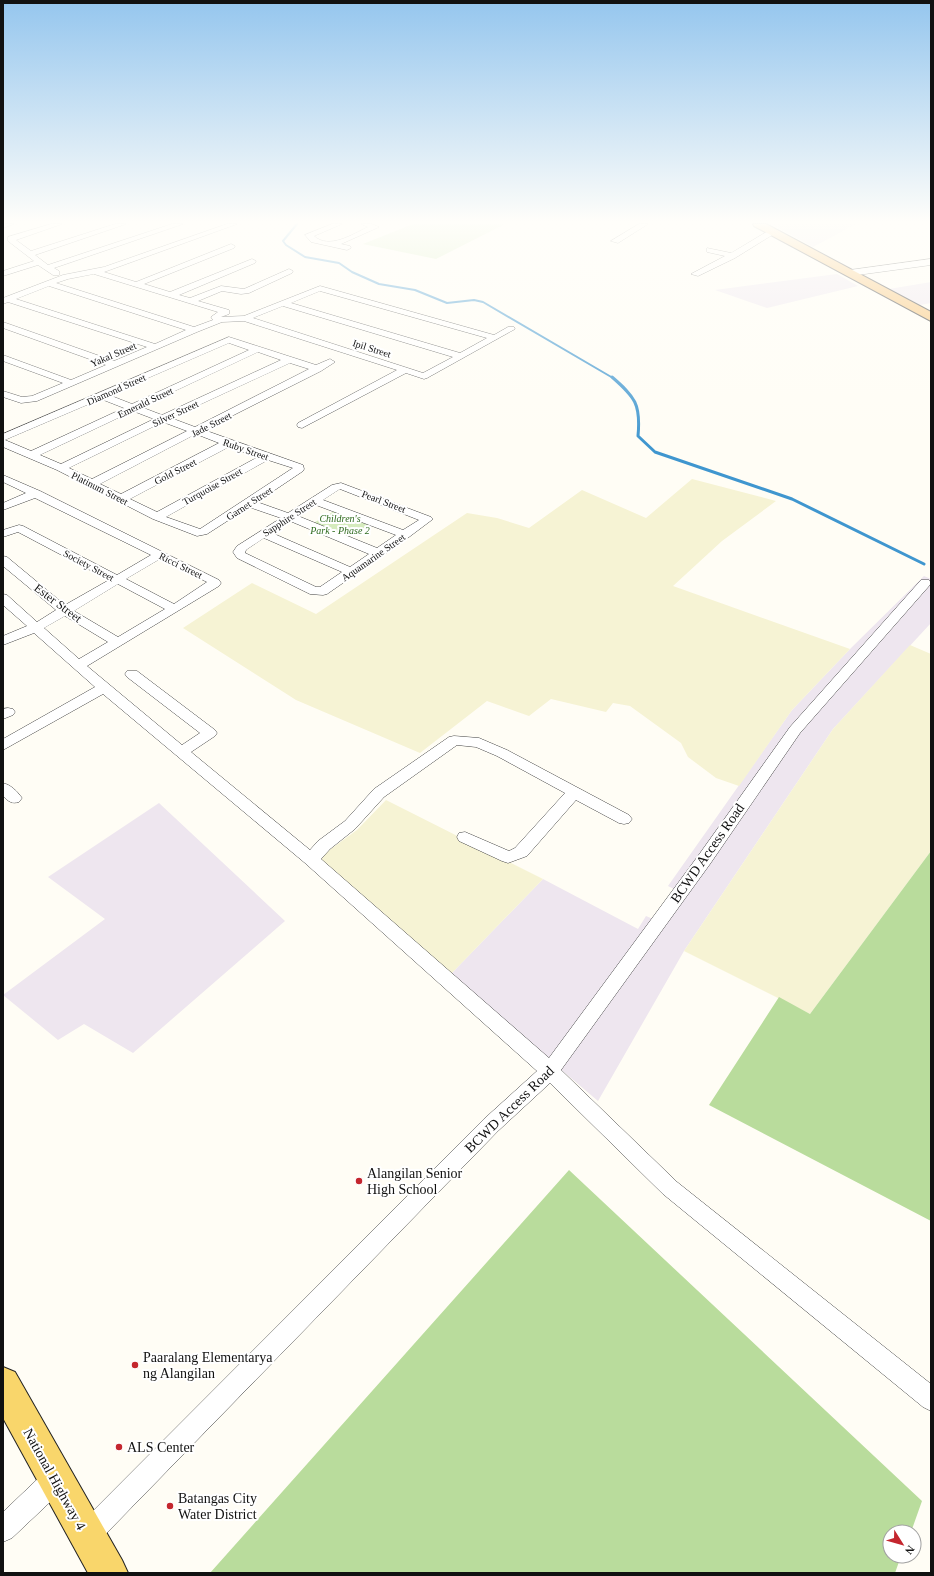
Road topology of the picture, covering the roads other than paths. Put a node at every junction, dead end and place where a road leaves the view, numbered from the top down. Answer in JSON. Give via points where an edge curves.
{"nodes":[{"id":1,"x":92,"y":298,"type":"edge"},
{"id":2,"x":179,"y":298,"type":"edge"},
{"id":3,"x":199,"y":298,"type":"edge"},
{"id":4,"x":296,"y":298,"type":"edge"},
{"id":5,"x":353,"y":298,"type":"edge"},
{"id":6,"x":895,"y":298,"type":"edge"},
{"id":7,"x":6,"y":300,"type":"edge"},
{"id":8,"x":190,"y":301,"type":"junction"},
{"id":9,"x":283,"y":303,"type":"junction"},
{"id":10,"x":931,"y":317,"type":"edge"},
{"id":11,"x":245,"y":318,"type":"junction"},
{"id":12,"x":221,"y":320,"type":"junction"},
{"id":13,"x":3,"y":325,"type":"edge"},
{"id":14,"x":511,"y":329,"type":"dead end"},
{"id":15,"x":194,"y":330,"type":"junction"},
{"id":16,"x":495,"y":338,"type":"junction"},
{"id":17,"x":156,"y":347,"type":"junction"},
{"id":18,"x":258,"y":349,"type":"junction"},
{"id":19,"x":461,"y":356,"type":"junction"},
{"id":20,"x":3,"y":358,"type":"edge"},
{"id":21,"x":289,"y":360,"type":"junction"},
{"id":22,"x":330,"y":362,"type":"dead end"},
{"id":23,"x":116,"y":365,"type":"junction"},
{"id":24,"x":318,"y":369,"type":"junction"},
{"id":25,"x":405,"y":370,"type":"junction"},
{"id":26,"x":71,"y":383,"type":"junction"},
{"id":27,"x":3,"y":394,"type":"edge"},
{"id":28,"x":102,"y":396,"type":"junction"},
{"id":29,"x":133,"y":407,"type":"junction"},
{"id":30,"x":163,"y":418,"type":"junction"},
{"id":31,"x":302,"y":425,"type":"dead end"},
{"id":32,"x":196,"y":431,"type":"junction"},
{"id":33,"x":3,"y":438,"type":"edge"},
{"id":34,"x":3,"y":443,"type":"edge"},
{"id":35,"x":228,"y":443,"type":"junction"},
{"id":36,"x":31,"y":455,"type":"junction"},
{"id":37,"x":267,"y":456,"type":"junction"},
{"id":38,"x":62,"y":468,"type":"junction"},
{"id":39,"x":300,"y":469,"type":"joint"},
{"id":40,"x":4,"y":479,"type":"edge"},
{"id":41,"x":91,"y":484,"type":"junction"},
{"id":42,"x":340,"y":486,"type":"joint"},
{"id":43,"x":36,"y":494,"type":"junction"},
{"id":44,"x":121,"y":499,"type":"junction"},
{"id":45,"x":315,"y":501,"type":"junction"},
{"id":46,"x":250,"y":503,"type":"junction"},
{"id":47,"x":3,"y":507,"type":"edge"},
{"id":48,"x":157,"y":517,"type":"junction"},
{"id":49,"x":290,"y":517,"type":"junction"},
{"id":50,"x":427,"y":519,"type":"joint"},
{"id":51,"x":197,"y":533,"type":"joint"},
{"id":52,"x":3,"y":534,"type":"edge"},
{"id":53,"x":264,"y":534,"type":"junction"},
{"id":54,"x":404,"y":535,"type":"junction"},
{"id":55,"x":378,"y":553,"type":"junction"},
{"id":56,"x":159,"y":555,"type":"junction"},
{"id":57,"x":3,"y":560,"type":"edge"},
{"id":58,"x":351,"y":572,"type":"junction"},
{"id":59,"x":117,"y":580,"type":"junction"},
{"id":60,"x":925,"y":582,"type":"dead end"},
{"id":61,"x":318,"y":592,"type":"joint"},
{"id":62,"x":3,"y":598,"type":"edge"},
{"id":63,"x":174,"y":609,"type":"junction"},
{"id":64,"x":65,"y":611,"type":"junction"},
{"id":65,"x":37,"y":627,"type":"junction"},
{"id":66,"x":3,"y":641,"type":"edge"},
{"id":67,"x":117,"y":642,"type":"junction"},
{"id":68,"x":79,"y":665,"type":"junction"},
{"id":69,"x":132,"y":674,"type":"dead end"},
{"id":70,"x":104,"y":688,"type":"junction"},
{"id":71,"x":3,"y":745,"type":"edge"},
{"id":72,"x":182,"y":751,"type":"junction"},
{"id":73,"x":3,"y":788,"type":"edge"},
{"id":74,"x":574,"y":793,"type":"junction"},
{"id":75,"x":14,"y":798,"type":"dead end"},
{"id":76,"x":624,"y":819,"type":"dead end"},
{"id":77,"x":466,"y":837,"type":"dead end"},
{"id":78,"x":311,"y":858,"type":"junction"},
{"id":79,"x":550,"y":1071,"type":"junction"},
{"id":80,"x":3,"y":1384,"type":"edge"},
{"id":81,"x":930,"y":1395,"type":"edge"},
{"id":82,"x":56,"y":1479,"type":"junction"},
{"id":83,"x":3,"y":1529,"type":"edge"},
{"id":84,"x":87,"y":1535,"type":"junction"},
{"id":85,"x":109,"y":1573,"type":"edge"}],
"edges":[{"from":1,"to":15,"type":"street"},
{"from":2,"to":8,"type":"street"},
{"from":3,"to":8,"type":"street"},
{"from":4,"to":9,"type":"street","name":"Yakal Street"},
{"from":5,"to":16,"type":"street","name":"Yakal Street"},
{"from":6,"to":10,"type":"highway"},
{"from":7,"to":17,"type":"street"},
{"from":8,"to":12,"type":"street","via":[[226,312],[215,317]]},
{"from":9,"to":11,"type":"street","name":"Yakal Street"},
{"from":9,"to":19,"type":"street"},
{"from":11,"to":12,"type":"street","name":"Yakal Street"},
{"from":11,"to":25,"type":"street","name":"Ipil Street"},
{"from":12,"to":15,"type":"street","name":"Yakal Street"},
{"from":13,"to":23,"type":"street"},
{"from":14,"to":16,"type":"street"},
{"from":15,"to":17,"type":"street","name":"Yakal Street"},
{"from":16,"to":19,"type":"street"},
{"from":17,"to":23,"type":"street","name":"Yakal Street"},
{"from":18,"to":21,"type":"street"},
{"from":18,"to":28,"type":"street","name":"Diamond Street","via":[[229,340]]},
{"from":18,"to":29,"type":"street","name":"Emerald Street"},
{"from":19,"to":25,"type":"street","name":"Ipil Street","via":[[424,376]]},
{"from":20,"to":26,"type":"street"},
{"from":21,"to":24,"type":"street"},
{"from":21,"to":30,"type":"street","name":"Silver Street"},
{"from":22,"to":24,"type":"street","name":"Jade Street"},
{"from":23,"to":26,"type":"street","name":"Yakal Street"},
{"from":24,"to":32,"type":"street","name":"Jade Street"},
{"from":25,"to":31,"type":"street"},
{"from":26,"to":27,"type":"street","name":"Yakal Street","via":[[27,401]]},
{"from":28,"to":29,"type":"street","name":"Ruby Street"},
{"from":28,"to":33,"type":"street","name":"Diamond Street"},
{"from":29,"to":30,"type":"street","name":"Ruby Street"},
{"from":29,"to":36,"type":"street","name":"Emerald Street"},
{"from":30,"to":32,"type":"street","name":"Ruby Street"},
{"from":30,"to":38,"type":"street","name":"Silver Street"},
{"from":32,"to":35,"type":"street","name":"Ruby Street"},
{"from":32,"to":41,"type":"street","name":"Jade Street"},
{"from":34,"to":36,"type":"street","name":"Platinum Street"},
{"from":35,"to":37,"type":"street","name":"Ruby Street"},
{"from":35,"to":44,"type":"street","name":"Gold Street"},
{"from":36,"to":38,"type":"street","name":"Platinum Street"},
{"from":37,"to":39,"type":"street","name":"Ruby Street"},
{"from":37,"to":48,"type":"street","name":"Turquoise Street"},
{"from":38,"to":41,"type":"street","name":"Platinum Street"},
{"from":39,"to":46,"type":"street","name":"Garnet Street"},
{"from":40,"to":43,"type":"street","name":"Ricci Street"},
{"from":41,"to":44,"type":"street","name":"Platinum Street"},
{"from":42,"to":45,"type":"street","name":"Sapphire Street"},
{"from":42,"to":50,"type":"street","name":"Pearl Street"},
{"from":43,"to":47,"type":"street"},
{"from":43,"to":56,"type":"street","name":"Ricci Street"},
{"from":44,"to":48,"type":"street","name":"Platinum Street"},
{"from":45,"to":49,"type":"street","name":"Sapphire Street"},
{"from":45,"to":54,"type":"street"},
{"from":46,"to":49,"type":"street"},
{"from":46,"to":51,"type":"street","name":"Garnet Street","via":[[204,532]]},
{"from":48,"to":51,"type":"street","name":"Platinum Street"},
{"from":49,"to":53,"type":"street","name":"Sapphire Street"},
{"from":49,"to":55,"type":"street"},
{"from":50,"to":54,"type":"street","name":"Aquamarine Street"},
{"from":52,"to":59,"type":"street","name":"Society Street","via":[[19,528]]},
{"from":53,"to":58,"type":"street"},
{"from":53,"to":61,"type":"street","name":"Sapphire Street","via":[[241,548],[239,552]]},
{"from":54,"to":55,"type":"street","name":"Aquamarine Street"},
{"from":55,"to":58,"type":"street","name":"Aquamarine Street"},
{"from":56,"to":59,"type":"street"},
{"from":56,"to":63,"type":"street","name":"Ricci Street","via":[[215,583]]},
{"from":57,"to":64,"type":"street","name":"Ester Street"},
{"from":58,"to":61,"type":"street","name":"Aquamarine Street"},
{"from":59,"to":63,"type":"street","name":"Society Street"},
{"from":59,"to":64,"type":"street"},
{"from":60,"to":79,"type":"street","name":"BCWD Access Road","via":[[795,730]]},
{"from":62,"to":65,"type":"street"},
{"from":63,"to":67,"type":"street","name":"Ricci Street"},
{"from":64,"to":65,"type":"street"},
{"from":64,"to":67,"type":"street","name":"Ester Street"},
{"from":65,"to":66,"type":"street"},
{"from":65,"to":68,"type":"street"},
{"from":67,"to":68,"type":"street","name":"Ricci Street"},
{"from":68,"to":70,"type":"street"},
{"from":69,"to":72,"type":"street","via":[[210,733]]},
{"from":70,"to":71,"type":"street"},
{"from":70,"to":72,"type":"street"},
{"from":72,"to":78,"type":"street"},
{"from":73,"to":75,"type":"street"},
{"from":74,"to":76,"type":"street"},
{"from":74,"to":77,"type":"street","via":[[521,852],[514,856],[508,857]]},
{"from":74,"to":78,"type":"street","via":[[502,753],[479,743],[454,740],[379,793],[350,825]]},
{"from":78,"to":79,"type":"street"},
{"from":79,"to":81,"type":"street","via":[[670,1188]]},
{"from":79,"to":84,"type":"street","name":"BCWD Access Road","via":[[491,1125]]},
{"from":80,"to":82,"type":"main road","name":"National Highway 4"},
{"from":82,"to":83,"type":"street"},
{"from":82,"to":84,"type":"main road","name":"National Highway 4"},
{"from":84,"to":85,"type":"main road","name":"National Highway 4"}]}
